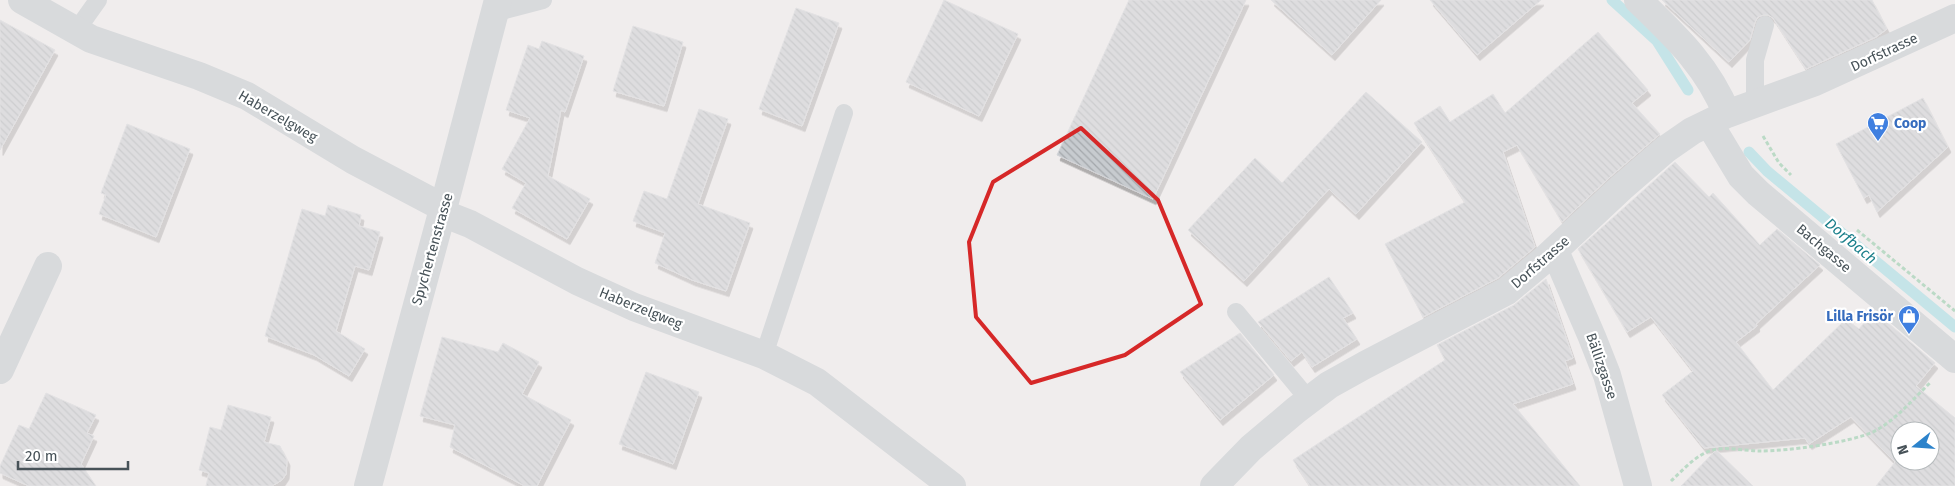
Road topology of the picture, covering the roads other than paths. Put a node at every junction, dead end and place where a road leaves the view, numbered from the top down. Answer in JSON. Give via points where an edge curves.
{"nodes":[{"id":1,"x":22,"y":0,"type":"edge"},
{"id":2,"x":98,"y":0,"type":"edge"},
{"id":3,"x":543,"y":0,"type":"edge"},
{"id":4,"x":1638,"y":0,"type":"edge"},
{"id":5,"x":496,"y":6,"type":"edge"},
{"id":6,"x":1955,"y":18,"type":"edge"},
{"id":7,"x":1765,"y":25,"type":"dead end"},
{"id":8,"x":76,"y":31,"type":"junction"},
{"id":9,"x":1734,"y":112,"type":"junction"},
{"id":10,"x":844,"y":113,"type":"dead end"},
{"id":11,"x":443,"y":210,"type":"junction"},
{"id":12,"x":1555,"y":251,"type":"junction"},
{"id":13,"x":48,"y":266,"type":"dead end"},
{"id":14,"x":1236,"y":312,"type":"dead end"},
{"id":15,"x":764,"y":355,"type":"junction"},
{"id":16,"x":1954,"y":359,"type":"edge"},
{"id":17,"x":0,"y":370,"type":"edge"},
{"id":18,"x":1309,"y":400,"type":"junction"},
{"id":19,"x":368,"y":486,"type":"edge"},
{"id":20,"x":952,"y":486,"type":"edge"},
{"id":21,"x":1214,"y":486,"type":"edge"},
{"id":22,"x":1638,"y":486,"type":"edge"}],
"edges":[{"from":1,"to":8,"type":"street","name":"Haberzelgweg"},
{"from":2,"to":8,"type":"lane"},
{"from":3,"to":5,"type":"lane","name":"Spychertenstrasse"},
{"from":4,"to":9,"type":"street","name":"Bachgasse","via":[[1678,38]]},
{"from":5,"to":11,"type":"street","name":"Spychertenstrasse"},
{"from":6,"to":9,"type":"street","name":"Dorfstrasse","via":[[1815,82]]},
{"from":7,"to":9,"type":"lane","via":[[1753,78]]},
{"from":8,"to":11,"type":"street","name":"Haberzelgweg","via":[[247,96]]},
{"from":9,"to":12,"type":"street","name":"Dorfstrasse","via":[[1692,131],[1666,149]]},
{"from":9,"to":16,"type":"street","name":"Bachgasse","via":[[1741,176]]},
{"from":10,"to":15,"type":"lane"},
{"from":11,"to":15,"type":"street","name":"Haberzelgweg","via":[[577,281],[634,307]]},
{"from":11,"to":19,"type":"street","name":"Spychertenstrasse"},
{"from":12,"to":18,"type":"street","name":"Dorfstrasse","via":[[1507,291],[1365,365]]},
{"from":12,"to":22,"type":"street","name":"Bällizgasse","via":[[1607,375]]},
{"from":13,"to":17,"type":"street"},
{"from":14,"to":18,"type":"lane"},
{"from":15,"to":20,"type":"street","name":"Haberzelgweg","via":[[817,382]]},
{"from":18,"to":21,"type":"street","name":"Dorfstrasse","via":[[1251,448]]}]}
